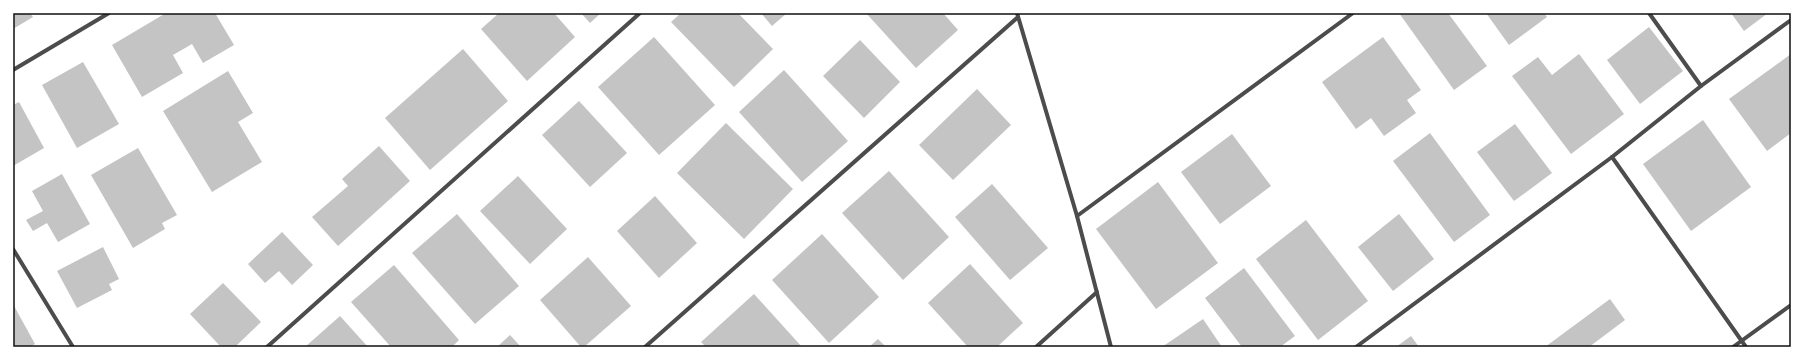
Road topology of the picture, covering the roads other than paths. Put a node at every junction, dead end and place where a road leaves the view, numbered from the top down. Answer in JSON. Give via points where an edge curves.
{"nodes":[{"id":1,"x":109,"y":13,"type":"edge"},
{"id":2,"x":640,"y":13,"type":"edge"},
{"id":3,"x":1353,"y":13,"type":"edge"},
{"id":4,"x":1649,"y":13,"type":"edge"},
{"id":5,"x":1017,"y":15,"type":"edge"},
{"id":6,"x":1791,"y":20,"type":"edge"},
{"id":7,"x":13,"y":70,"type":"edge"},
{"id":8,"x":1701,"y":86,"type":"junction"},
{"id":9,"x":1612,"y":156,"type":"junction"},
{"id":10,"x":1077,"y":216,"type":"junction"},
{"id":11,"x":13,"y":249,"type":"edge"},
{"id":12,"x":1097,"y":292,"type":"junction"},
{"id":13,"x":1791,"y":305,"type":"edge"},
{"id":14,"x":1741,"y":341,"type":"junction"},
{"id":15,"x":73,"y":347,"type":"edge"},
{"id":16,"x":267,"y":347,"type":"edge"},
{"id":17,"x":645,"y":347,"type":"edge"},
{"id":18,"x":1036,"y":347,"type":"edge"},
{"id":19,"x":1111,"y":347,"type":"edge"},
{"id":20,"x":1356,"y":347,"type":"edge"},
{"id":21,"x":1733,"y":347,"type":"edge"},
{"id":22,"x":1746,"y":347,"type":"edge"}],
"edges":[{"from":1,"to":7,"type":"street"},
{"from":2,"to":16,"type":"street"},
{"from":3,"to":10,"type":"street"},
{"from":4,"to":8,"type":"street"},
{"from":5,"to":10,"type":"street"},
{"from":5,"to":17,"type":"street"},
{"from":6,"to":8,"type":"street"},
{"from":8,"to":9,"type":"street"},
{"from":9,"to":14,"type":"street"},
{"from":9,"to":20,"type":"street"},
{"from":10,"to":12,"type":"street"},
{"from":11,"to":15,"type":"street"},
{"from":12,"to":18,"type":"street"},
{"from":12,"to":19,"type":"street"},
{"from":13,"to":14,"type":"street"},
{"from":14,"to":21,"type":"street"},
{"from":14,"to":22,"type":"street"}]}
